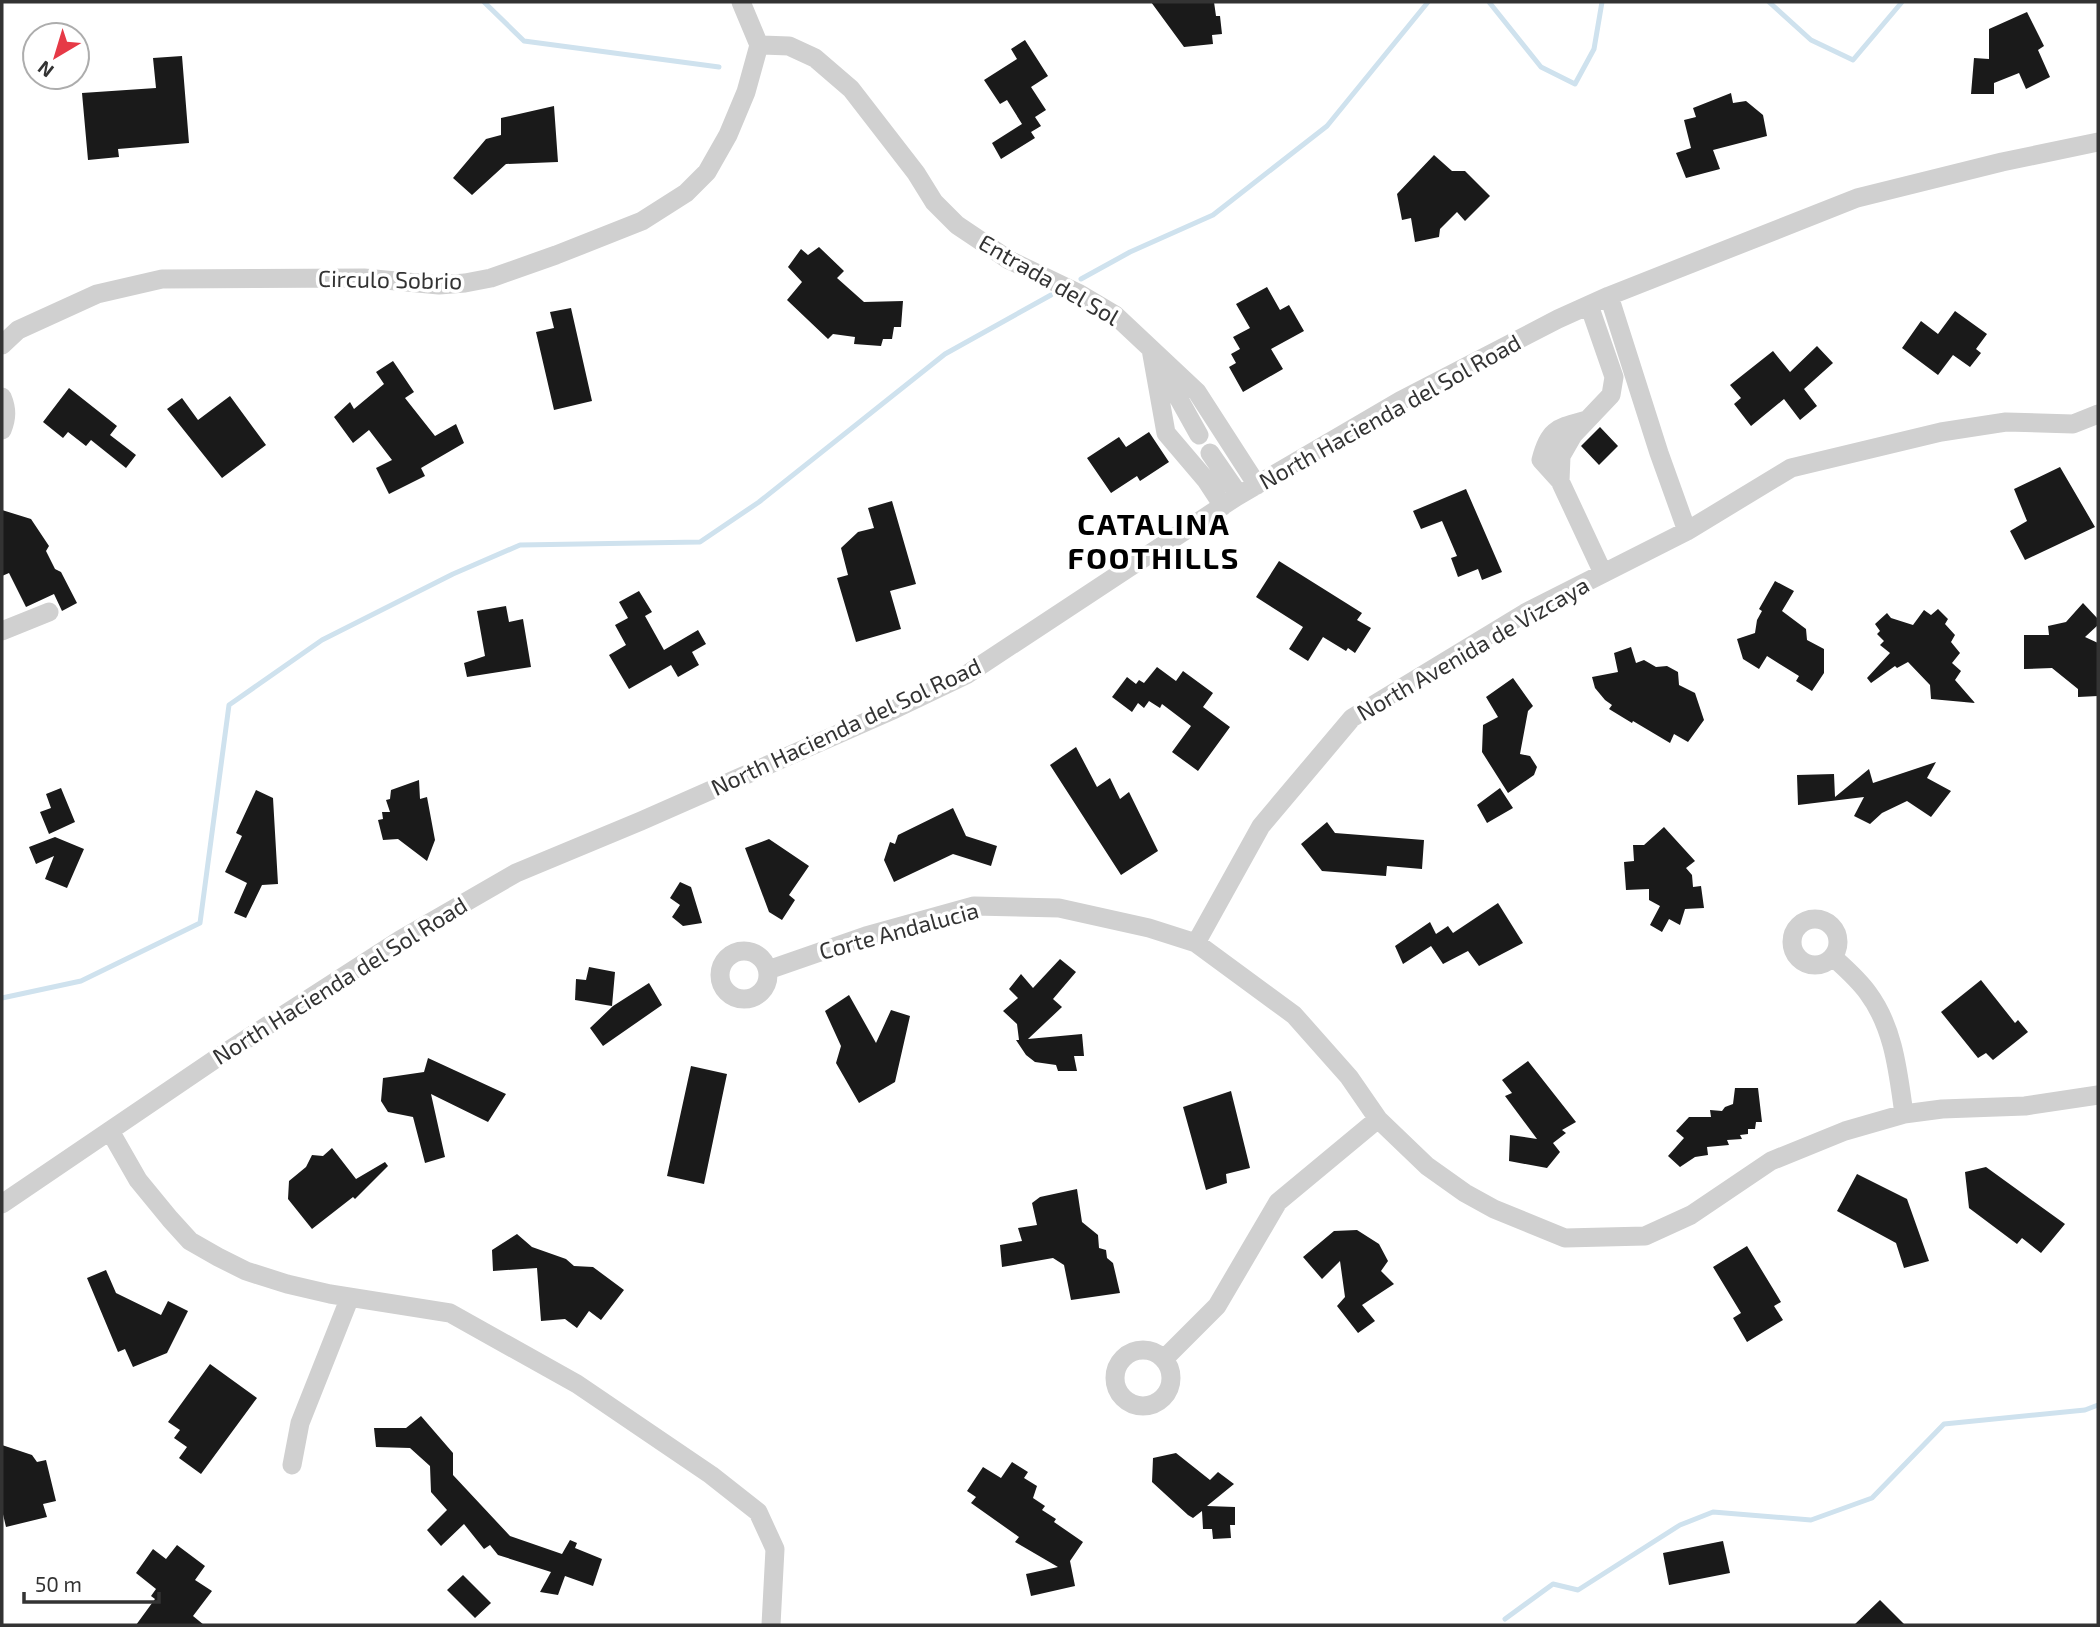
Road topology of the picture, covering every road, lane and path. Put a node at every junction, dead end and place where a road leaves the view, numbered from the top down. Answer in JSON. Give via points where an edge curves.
{"nodes":[{"id":1,"x":741,"y":2,"type":"edge"},
{"id":2,"x":759,"y":45,"type":"junction"},
{"id":3,"x":2098,"y":142,"type":"edge"},
{"id":4,"x":1609,"y":296,"type":"junction"},
{"id":5,"x":1589,"y":305,"type":"junction"},
{"id":6,"x":2,"y":345,"type":"edge"},
{"id":7,"x":1151,"y":349,"type":"junction"},
{"id":8,"x":1611,"y":395,"type":"junction"},
{"id":9,"x":2,"y":397,"type":"edge"},
{"id":10,"x":1642,"y":397,"type":"junction"},
{"id":11,"x":2098,"y":414,"type":"edge"},
{"id":12,"x":2,"y":430,"type":"edge"},
{"id":13,"x":1199,"y":435,"type":"dead end"},
{"id":14,"x":1210,"y":453,"type":"dead end"},
{"id":15,"x":1258,"y":485,"type":"junction"},
{"id":16,"x":1231,"y":500,"type":"junction"},
{"id":17,"x":1688,"y":531,"type":"junction"},
{"id":18,"x":1603,"y":573,"type":"junction"},
{"id":19,"x":49,"y":612,"type":"dead end"},
{"id":20,"x":2,"y":631,"type":"edge"},
{"id":21,"x":1196,"y":943,"type":"junction"},
{"id":22,"x":1833,"y":957,"type":"dead end"},
{"id":23,"x":768,"y":970,"type":"dead end"},
{"id":24,"x":2098,"y":1095,"type":"edge"},
{"id":25,"x":1904,"y":1114,"type":"junction"},
{"id":26,"x":1378,"y":1119,"type":"junction"},
{"id":27,"x":110,"y":1130,"type":"junction"},
{"id":28,"x":2,"y":1204,"type":"edge"},
{"id":29,"x":350,"y":1297,"type":"junction"},
{"id":30,"x":1164,"y":1359,"type":"dead end"},
{"id":31,"x":292,"y":1465,"type":"dead end"},
{"id":32,"x":771,"y":1625,"type":"edge"}],
"edges":[{"from":1,"to":2,"type":"street"},
{"from":2,"to":6,"type":"street","name":"Circulo Sobrio","via":[[746,92],[707,172],[686,193],[642,222],[602,239],[465,284],[364,278],[162,279],[97,294],[18,330]]},
{"from":2,"to":7,"type":"street","name":"Entrada del Sol","via":[[789,46],[816,58],[851,89],[934,202],[957,225],[1009,260],[1115,315]]},
{"from":3,"to":4,"type":"street","name":"North Hacienda del Sol Road","via":[[1857,198]]},
{"from":4,"to":5,"type":"street","name":"North Hacienda del Sol Road"},
{"from":4,"to":10,"type":"street"},
{"from":5,"to":8,"type":"street","via":[[1614,377]]},
{"from":5,"to":15,"type":"street","name":"North Hacienda del Sol Road","via":[[1400,401]]},
{"from":7,"to":13,"type":"street"},
{"from":7,"to":15,"type":"street","name":"Entrada del Sol","via":[[1197,392]]},
{"from":7,"to":16,"type":"street","via":[[1166,433],[1206,480]]},
{"from":8,"to":10,"type":"street"},
{"from":8,"to":18,"type":"street","via":[[1573,435],[1561,456],[1560,481]]},
{"from":9,"to":12,"type":"street","via":[[6,408]]},
{"from":10,"to":17,"type":"street"},
{"from":11,"to":17,"type":"street","name":"North Avenida de Vizcaya","via":[[2073,424],[2006,422],[1941,432],[1791,468]]},
{"from":14,"to":16,"type":"street"},
{"from":15,"to":16,"type":"street","name":"North Hacienda del Sol Road"},
{"from":16,"to":27,"type":"street","name":"North Hacienda del Sol Road","via":[[965,674],[895,709],[516,873],[389,947]]},
{"from":17,"to":18,"type":"street","name":"North Avenida de Vizcaya"},
{"from":18,"to":21,"type":"street","name":"North Avenida de Vizcaya","via":[[1525,613],[1352,718],[1261,825]]},
{"from":19,"to":20,"type":"street"},
{"from":21,"to":23,"type":"street","name":"Corte Andalucia","via":[[1059,908],[974,906]]},
{"from":21,"to":26,"type":"street","name":"Corte Andalucia","via":[[1294,1016],[1349,1077]]},
{"from":22,"to":25,"type":"street","via":[[1868,993],[1880,1015],[1894,1052]]},
{"from":24,"to":25,"type":"street","name":"Corte Andalucia","via":[[2025,1106]]},
{"from":25,"to":26,"type":"street","name":"Corte Andalucia","via":[[1845,1131],[1771,1161],[1691,1215],[1645,1236],[1577,1238],[1565,1238],[1465,1193],[1427,1166]]},
{"from":26,"to":30,"type":"street","via":[[1278,1202],[1217,1306]]},
{"from":27,"to":28,"type":"street","name":"North Hacienda del Sol Road"},
{"from":27,"to":29,"type":"street","via":[[138,1180],[190,1241],[246,1270]]},
{"from":29,"to":31,"type":"street","via":[[300,1423]]},
{"from":29,"to":32,"type":"street","via":[[450,1313],[577,1384],[711,1475],[758,1512],[775,1549]]}]}
